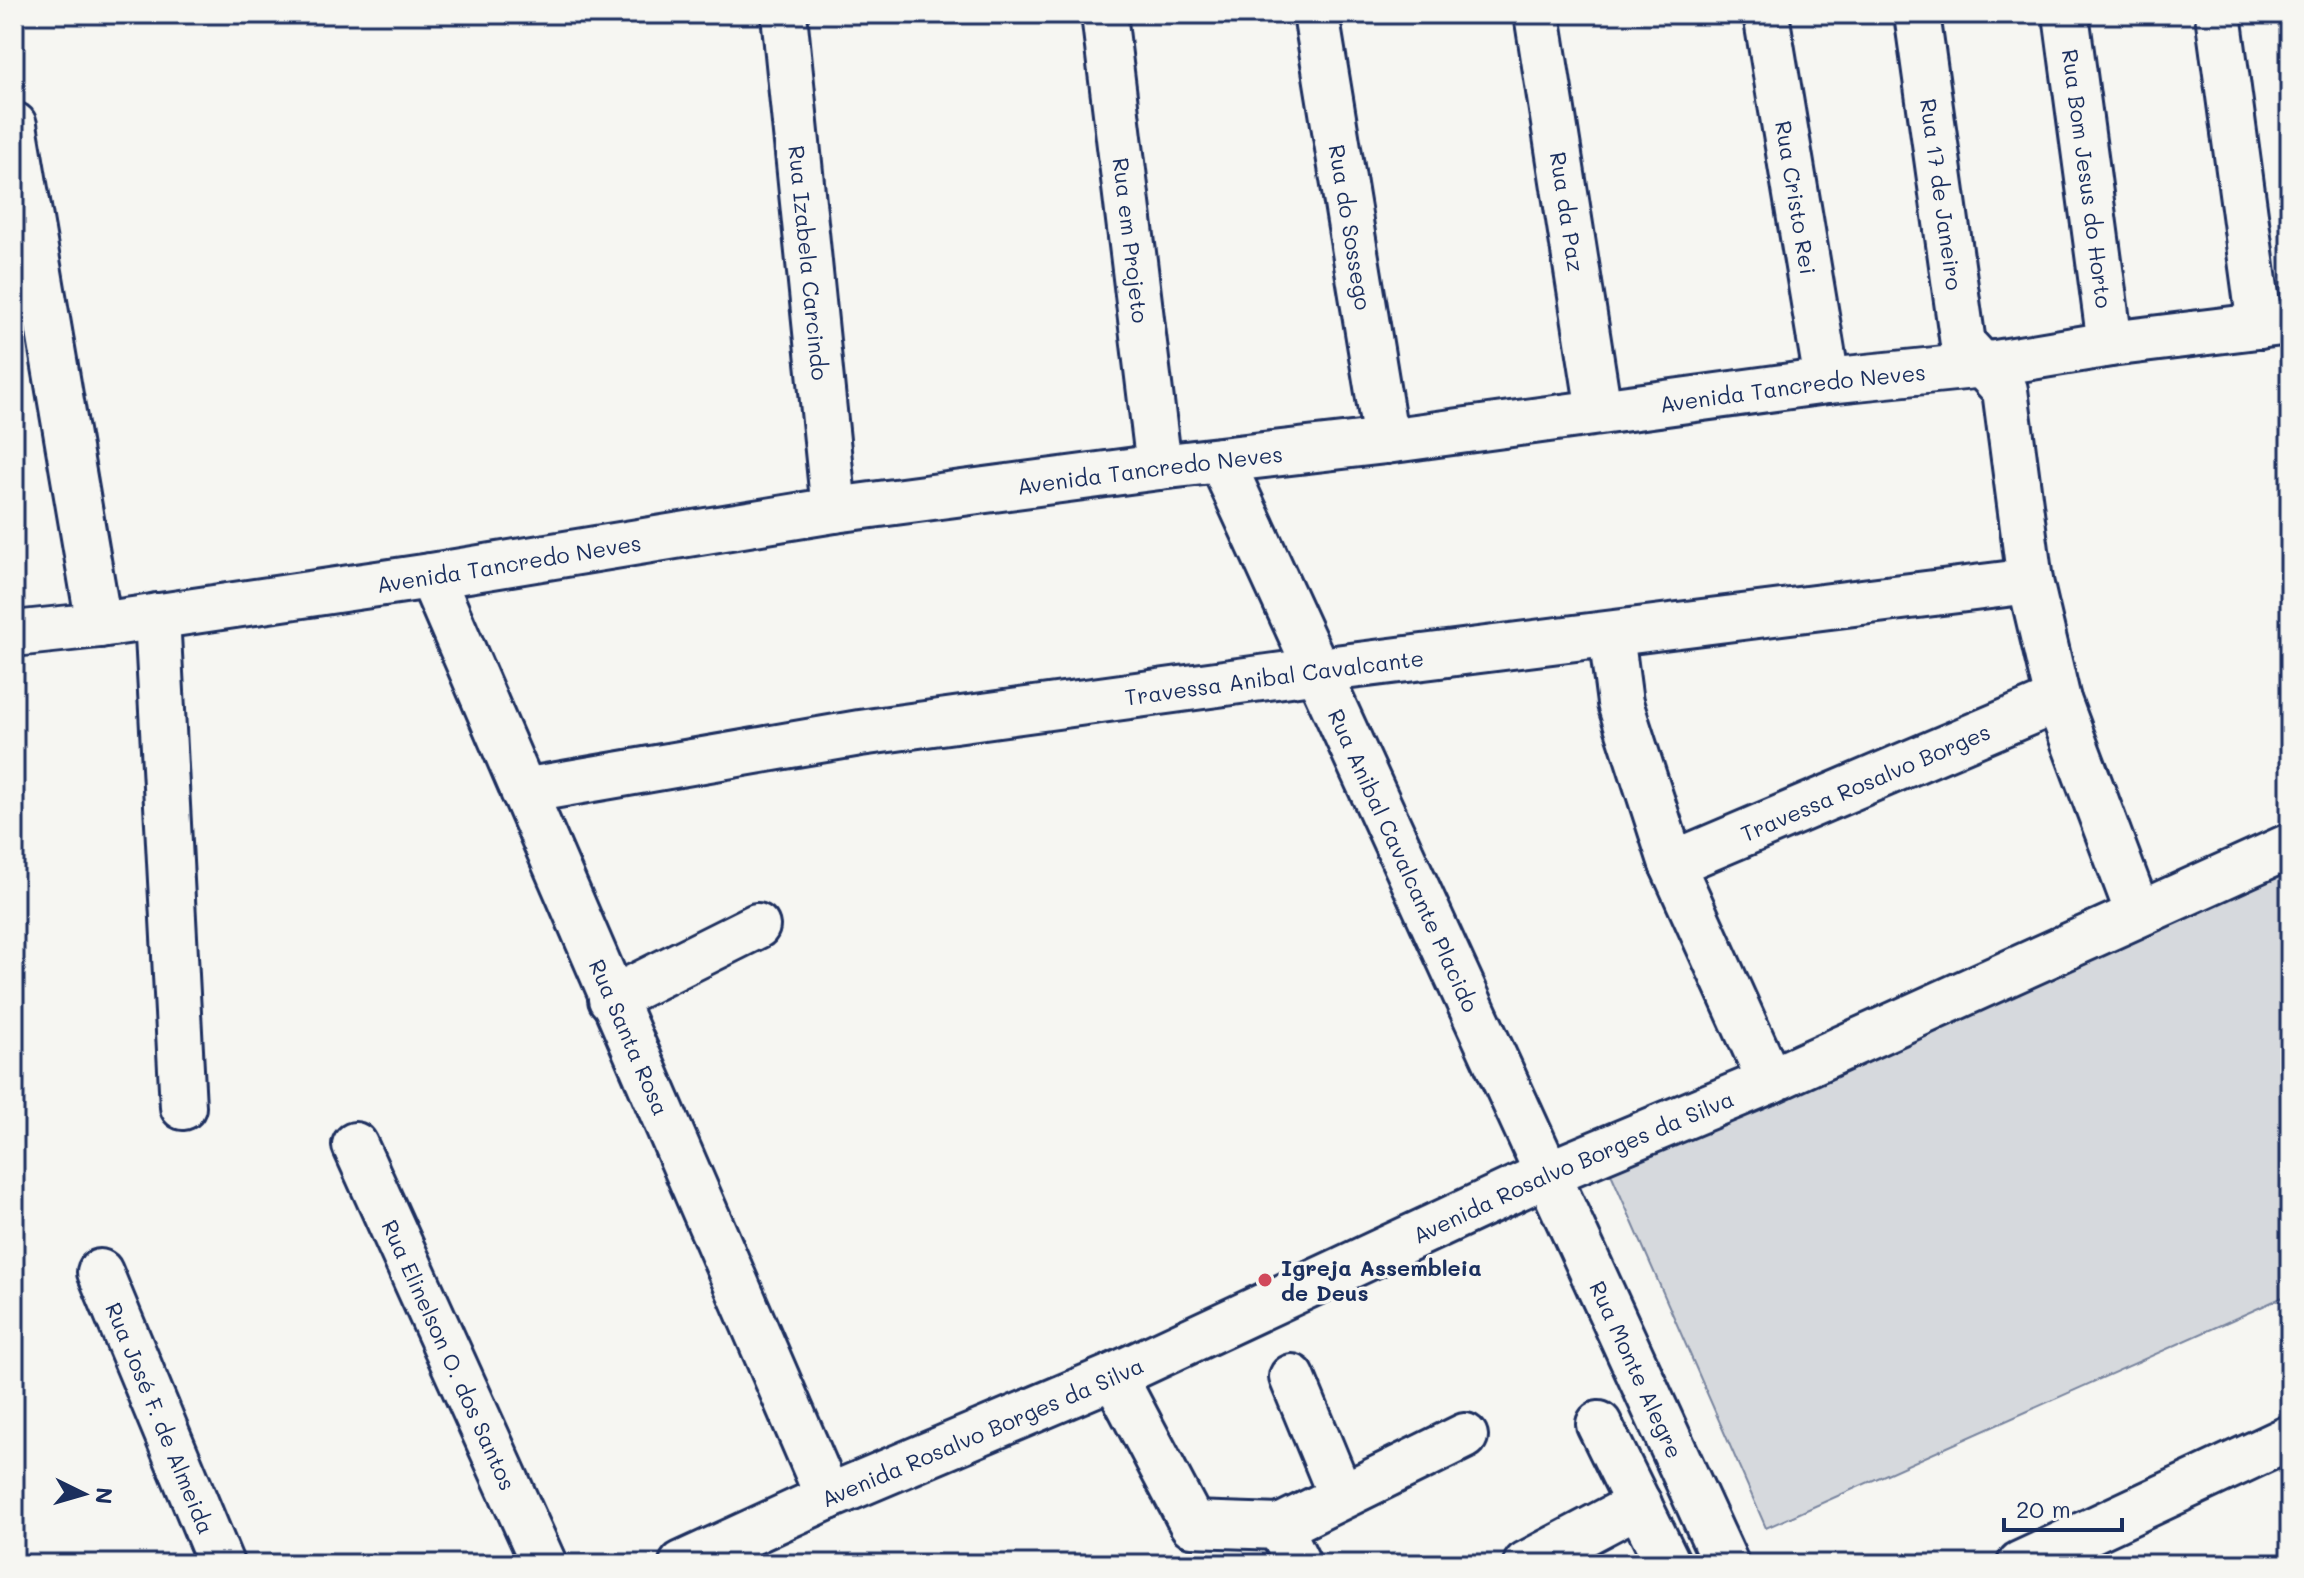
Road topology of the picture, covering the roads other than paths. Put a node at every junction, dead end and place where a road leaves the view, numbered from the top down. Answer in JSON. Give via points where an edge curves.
{"nodes":[{"id":1,"x":784,"y":14,"type":"edge"},
{"id":2,"x":1104,"y":14,"type":"edge"},
{"id":3,"x":1316,"y":14,"type":"edge"},
{"id":4,"x":1537,"y":14,"type":"edge"},
{"id":5,"x":1766,"y":14,"type":"edge"},
{"id":6,"x":1917,"y":14,"type":"edge"},
{"id":7,"x":2066,"y":14,"type":"edge"},
{"id":8,"x":2218,"y":14,"type":"edge"},
{"id":9,"x":14,"y":125,"type":"edge"},
{"id":10,"x":2275,"y":324,"type":"edge"},
{"id":11,"x":2110,"y":344,"type":"junction"},
{"id":12,"x":1984,"y":365,"type":"junction"},
{"id":13,"x":1827,"y":381,"type":"junction"},
{"id":14,"x":1599,"y":411,"type":"junction"},
{"id":15,"x":1386,"y":441,"type":"junction"},
{"id":16,"x":1221,"y":460,"type":"junction"},
{"id":17,"x":1159,"y":467,"type":"junction"},
{"id":18,"x":834,"y":510,"type":"junction"},
{"id":19,"x":431,"y":576,"type":"junction"},
{"id":20,"x":2030,"y":581,"type":"junction"},
{"id":21,"x":157,"y":616,"type":"junction"},
{"id":22,"x":99,"y":625,"type":"junction"},
{"id":23,"x":14,"y":634,"type":"edge"},
{"id":24,"x":1611,"y":634,"type":"junction"},
{"id":25,"x":1319,"y":670,"type":"junction"},
{"id":26,"x":2058,"y":700,"type":"junction"},
{"id":27,"x":523,"y":791,"type":"junction"},
{"id":28,"x":2290,"y":846,"type":"edge"},
{"id":29,"x":1672,"y":864,"type":"junction"},
{"id":30,"x":2138,"y":913,"type":"junction"},
{"id":31,"x":757,"y":926,"type":"dead end"},
{"id":32,"x":611,"y":999,"type":"junction"},
{"id":33,"x":1770,"y":1081,"type":"junction"},
{"id":34,"x":183,"y":1107,"type":"dead end"},
{"id":35,"x":355,"y":1145,"type":"dead end"},
{"id":36,"x":1547,"y":1174,"type":"junction"},
{"id":37,"x":100,"y":1272,"type":"dead end"},
{"id":38,"x":1292,"y":1377,"type":"dead end"},
{"id":39,"x":1124,"y":1394,"type":"junction"},
{"id":40,"x":1599,"y":1424,"type":"dead end"},
{"id":41,"x":1465,"y":1436,"type":"dead end"},
{"id":42,"x":2290,"y":1438,"type":"edge"},
{"id":43,"x":1341,"y":1496,"type":"junction"},
{"id":44,"x":828,"y":1497,"type":"junction"},
{"id":45,"x":1639,"y":1504,"type":"junction"},
{"id":46,"x":1289,"y":1545,"type":"edge"},
{"id":47,"x":221,"y":1564,"type":"edge"},
{"id":48,"x":544,"y":1564,"type":"edge"},
{"id":49,"x":682,"y":1564,"type":"edge"},
{"id":50,"x":1526,"y":1564,"type":"edge"},
{"id":51,"x":1668,"y":1564,"type":"edge"},
{"id":52,"x":1726,"y":1564,"type":"edge"},
{"id":53,"x":2020,"y":1564,"type":"edge"}],
"edges":[{"from":1,"to":18,"type":"street","name":"Rua Izabela Carcindo"},
{"from":2,"to":17,"type":"street","name":"Rua em Projeto"},
{"from":3,"to":15,"type":"street","name":"Rua do Sossego"},
{"from":4,"to":14,"type":"street","name":"Rua da Paz"},
{"from":5,"to":13,"type":"street","name":"Rua Cristo Rei"},
{"from":6,"to":12,"type":"street","name":"Rua 17 de Janeiro","via":[[1963,344]]},
{"from":7,"to":11,"type":"street","name":"Rua Bom Jesus do Horto"},
{"from":8,"to":10,"type":"street"},
{"from":9,"to":22,"type":"street"},
{"from":10,"to":11,"type":"street","name":"Avenida Tancredo Neves"},
{"from":11,"to":12,"type":"street","name":"Avenida Tancredo Neves"},
{"from":12,"to":13,"type":"street","name":"Avenida Tancredo Neves"},
{"from":12,"to":20,"type":"street","name":"Rua 17 de Janeiro","via":[[2005,390]]},
{"from":13,"to":14,"type":"street","name":"Avenida Tancredo Neves"},
{"from":14,"to":15,"type":"street","name":"Avenida Tancredo Neves"},
{"from":15,"to":16,"type":"street","name":"Avenida Tancredo Neves"},
{"from":16,"to":17,"type":"street","name":"Avenida Tancredo Neves"},
{"from":16,"to":25,"type":"street","name":"Rua Anibal Cavalcante Placido"},
{"from":17,"to":18,"type":"street","name":"Avenida Tancredo Neves"},
{"from":18,"to":19,"type":"street","name":"Avenida Tancredo Neves"},
{"from":19,"to":21,"type":"street","name":"Avenida Tancredo Neves"},
{"from":19,"to":27,"type":"street","name":"Rua Santa Rosa"},
{"from":20,"to":24,"type":"street","name":"Travessa Anibal Cavalcante"},
{"from":20,"to":26,"type":"street","name":"Rua 17 de Janeiro"},
{"from":21,"to":22,"type":"street","name":"Avenida Tancredo Neves"},
{"from":21,"to":34,"type":"street"},
{"from":22,"to":23,"type":"street","name":"Avenida Tancredo Neves"},
{"from":24,"to":25,"type":"street","name":"Travessa Anibal Cavalcante"},
{"from":24,"to":29,"type":"street","via":[[1620,703]]},
{"from":25,"to":27,"type":"street","name":"Travessa Anibal Cavalcante","via":[[860,733]]},
{"from":25,"to":36,"type":"street","name":"Rua Anibal Cavalcante Placido"},
{"from":26,"to":29,"type":"street","name":"Travessa Rosalvo Borges"},
{"from":26,"to":30,"type":"street","name":"Rua 17 de Janeiro"},
{"from":27,"to":32,"type":"street","name":"Rua Santa Rosa"},
{"from":28,"to":30,"type":"street","name":"Avenida Rosalvo Borges da Silva"},
{"from":29,"to":33,"type":"street"},
{"from":30,"to":33,"type":"street","name":"Avenida Rosalvo Borges da Silva"},
{"from":31,"to":32,"type":"street"},
{"from":32,"to":44,"type":"street","name":"Rua Santa Rosa"},
{"from":33,"to":36,"type":"street","name":"Avenida Rosalvo Borges da Silva"},
{"from":35,"to":48,"type":"street","name":"Rua Elinelson O. dos Santos"},
{"from":36,"to":39,"type":"street","name":"Avenida Rosalvo Borges da Silva"},
{"from":36,"to":52,"type":"street","name":"Rua Monte Alegre"},
{"from":37,"to":47,"type":"street","name":"Rua José F. de Almeida"},
{"from":38,"to":43,"type":"street"},
{"from":39,"to":44,"type":"street","name":"Avenida Rosalvo Borges da Silva"},
{"from":39,"to":46,"type":"street","via":[[1192,1524]]},
{"from":40,"to":45,"type":"street"},
{"from":41,"to":43,"type":"street"},
{"from":42,"to":53,"type":"street"},
{"from":43,"to":46,"type":"street"},
{"from":44,"to":49,"type":"street","name":"Avenida Rosalvo Borges da Silva"},
{"from":45,"to":50,"type":"street"},
{"from":45,"to":51,"type":"street"}]}
